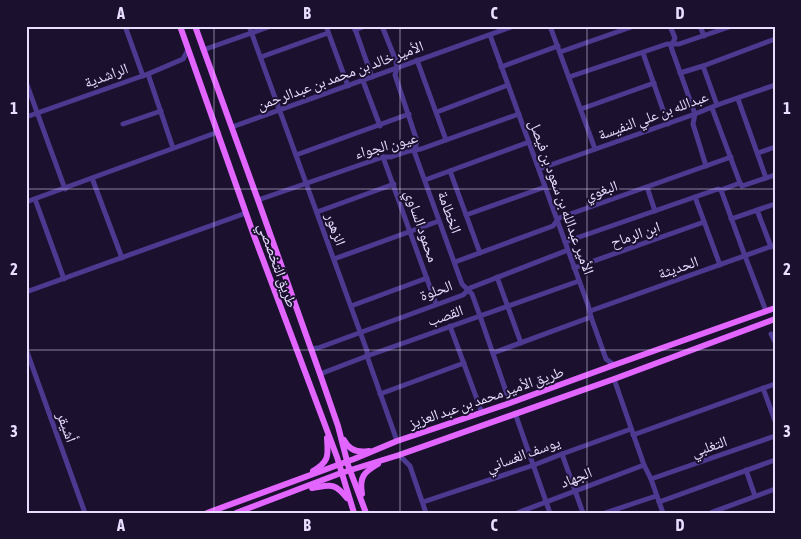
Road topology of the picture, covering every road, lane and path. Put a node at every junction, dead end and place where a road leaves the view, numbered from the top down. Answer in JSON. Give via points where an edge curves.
{"nodes":[{"id":1,"x":125,"y":26,"type":"edge"},
{"id":2,"x":180,"y":26,"type":"edge"},
{"id":3,"x":195,"y":26,"type":"edge"},
{"id":4,"x":249,"y":26,"type":"edge"},
{"id":5,"x":270,"y":26,"type":"edge"},
{"id":6,"x":326,"y":26,"type":"edge"},
{"id":7,"x":365,"y":26,"type":"edge"},
{"id":8,"x":382,"y":26,"type":"edge"},
{"id":9,"x":514,"y":26,"type":"edge"},
{"id":10,"x":550,"y":26,"type":"edge"},
{"id":11,"x":634,"y":26,"type":"edge"},
{"id":12,"x":670,"y":26,"type":"edge"},
{"id":13,"x":700,"y":26,"type":"edge"},
{"id":14,"x":732,"y":26,"type":"edge"},
{"id":15,"x":355,"y":28,"type":"edge"},
{"id":16,"x":328,"y":32,"type":"junction"},
{"id":17,"x":251,"y":33,"type":"junction"},
{"id":18,"x":490,"y":35,"type":"junction"},
{"id":19,"x":704,"y":36,"type":"junction"},
{"id":20,"x":775,"y":39,"type":"edge"},
{"id":21,"x":673,"y":45,"type":"junction"},
{"id":22,"x":558,"y":46,"type":"junction"},
{"id":23,"x":188,"y":50,"type":"junction"},
{"id":24,"x":203,"y":50,"type":"junction"},
{"id":25,"x":560,"y":52,"type":"junction"},
{"id":26,"x":643,"y":53,"type":"junction"},
{"id":27,"x":261,"y":57,"type":"junction"},
{"id":28,"x":417,"y":60,"type":"junction"},
{"id":29,"x":703,"y":66,"type":"junction"},
{"id":30,"x":501,"y":67,"type":"junction"},
{"id":31,"x":397,"y":68,"type":"junction"},
{"id":32,"x":680,"y":73,"type":"junction"},
{"id":33,"x":145,"y":75,"type":"junction"},
{"id":34,"x":372,"y":77,"type":"junction"},
{"id":35,"x":569,"y":78,"type":"junction"},
{"id":36,"x":363,"y":81,"type":"junction"},
{"id":37,"x":26,"y":82,"type":"edge"},
{"id":38,"x":654,"y":83,"type":"junction"},
{"id":39,"x":508,"y":85,"type":"junction"},
{"id":40,"x":775,"y":85,"type":"edge"},
{"id":41,"x":348,"y":86,"type":"junction"},
{"id":42,"x":738,"y":99,"type":"junction"},
{"id":43,"x":714,"y":107,"type":"junction"},
{"id":44,"x":580,"y":109,"type":"junction"},
{"id":45,"x":280,"y":110,"type":"junction"},
{"id":46,"x":161,"y":111,"type":"junction"},
{"id":47,"x":437,"y":112,"type":"junction"},
{"id":48,"x":37,"y":113,"type":"junction"},
{"id":49,"x":409,"y":114,"type":"junction"},
{"id":50,"x":519,"y":114,"type":"junction"},
{"id":51,"x":695,"y":114,"type":"junction"},
{"id":52,"x":26,"y":117,"type":"edge"},
{"id":53,"x":123,"y":124,"type":"dead end"},
{"id":54,"x":668,"y":124,"type":"junction"},
{"id":55,"x":380,"y":126,"type":"junction"},
{"id":56,"x":232,"y":127,"type":"junction"},
{"id":57,"x":218,"y":132,"type":"junction"},
{"id":58,"x":446,"y":140,"type":"junction"},
{"id":59,"x":530,"y":142,"type":"junction"},
{"id":60,"x":775,"y":147,"type":"edge"},
{"id":61,"x":174,"y":148,"type":"junction"},
{"id":62,"x":596,"y":149,"type":"junction"},
{"id":63,"x":414,"y":151,"type":"junction"},
{"id":64,"x":758,"y":152,"type":"junction"},
{"id":65,"x":296,"y":156,"type":"junction"},
{"id":66,"x":383,"y":157,"type":"junction"},
{"id":67,"x":731,"y":157,"type":"junction"},
{"id":68,"x":706,"y":166,"type":"junction"},
{"id":69,"x":539,"y":168,"type":"junction"},
{"id":70,"x":450,"y":171,"type":"junction"},
{"id":71,"x":775,"y":175,"type":"edge"},
{"id":72,"x":92,"y":178,"type":"junction"},
{"id":73,"x":766,"y":178,"type":"junction"},
{"id":74,"x":424,"y":180,"type":"junction"},
{"id":75,"x":740,"y":183,"type":"junction"},
{"id":76,"x":306,"y":184,"type":"junction"},
{"id":77,"x":394,"y":184,"type":"junction"},
{"id":78,"x":545,"y":187,"type":"junction"},
{"id":79,"x":647,"y":187,"type":"junction"},
{"id":80,"x":65,"y":189,"type":"junction"},
{"id":81,"x":719,"y":190,"type":"junction"},
{"id":82,"x":695,"y":198,"type":"junction"},
{"id":83,"x":35,"y":199,"type":"junction"},
{"id":84,"x":258,"y":200,"type":"junction"},
{"id":85,"x":26,"y":202,"type":"edge"},
{"id":86,"x":775,"y":204,"type":"edge"},
{"id":87,"x":757,"y":210,"type":"junction"},
{"id":88,"x":655,"y":211,"type":"junction"},
{"id":89,"x":316,"y":212,"type":"junction"},
{"id":90,"x":246,"y":213,"type":"junction"},
{"id":91,"x":466,"y":215,"type":"junction"},
{"id":92,"x":731,"y":219,"type":"junction"},
{"id":93,"x":439,"y":221,"type":"junction"},
{"id":94,"x":557,"y":221,"type":"junction"},
{"id":95,"x":704,"y":222,"type":"junction"},
{"id":96,"x":410,"y":231,"type":"junction"},
{"id":97,"x":565,"y":242,"type":"junction"},
{"id":98,"x":773,"y":246,"type":"edge"},
{"id":99,"x":568,"y":250,"type":"junction"},
{"id":100,"x":480,"y":253,"type":"junction"},
{"id":101,"x":745,"y":256,"type":"junction"},
{"id":102,"x":122,"y":258,"type":"junction"},
{"id":103,"x":334,"y":259,"type":"junction"},
{"id":104,"x":455,"y":262,"type":"junction"},
{"id":105,"x":720,"y":265,"type":"junction"},
{"id":106,"x":574,"y":268,"type":"junction"},
{"id":107,"x":427,"y":278,"type":"junction"},
{"id":108,"x":497,"y":278,"type":"junction"},
{"id":109,"x":64,"y":279,"type":"junction"},
{"id":110,"x":578,"y":280,"type":"junction"},
{"id":111,"x":468,"y":290,"type":"junction"},
{"id":112,"x":26,"y":292,"type":"edge"},
{"id":113,"x":436,"y":304,"type":"junction"},
{"id":114,"x":351,"y":306,"type":"junction"},
{"id":115,"x":507,"y":306,"type":"junction"},
{"id":116,"x":775,"y":308,"type":"edge"},
{"id":117,"x":766,"y":310,"type":"junction"},
{"id":118,"x":591,"y":314,"type":"junction"},
{"id":119,"x":480,"y":316,"type":"junction"},
{"id":120,"x":775,"y":319,"type":"edge"},
{"id":121,"x":450,"y":326,"type":"junction"},
{"id":122,"x":360,"y":332,"type":"junction"},
{"id":123,"x":771,"y":334,"type":"dead end"},
{"id":124,"x":775,"y":342,"type":"edge"},
{"id":125,"x":520,"y":343,"type":"junction"},
{"id":126,"x":311,"y":349,"type":"junction"},
{"id":127,"x":27,"y":352,"type":"edge"},
{"id":128,"x":493,"y":353,"type":"junction"},
{"id":129,"x":367,"y":356,"type":"junction"},
{"id":130,"x":464,"y":364,"type":"junction"},
{"id":131,"x":614,"y":364,"type":"junction"},
{"id":132,"x":320,"y":374,"type":"junction"},
{"id":133,"x":614,"y":379,"type":"junction"},
{"id":134,"x":775,"y":384,"type":"edge"},
{"id":135,"x":763,"y":388,"type":"junction"},
{"id":136,"x":380,"y":394,"type":"junction"},
{"id":137,"x":510,"y":403,"type":"junction"},
{"id":138,"x":482,"y":413,"type":"junction"},
{"id":139,"x":515,"y":413,"type":"junction"},
{"id":140,"x":775,"y":421,"type":"edge"},
{"id":141,"x":338,"y":426,"type":"junction"},
{"id":142,"x":631,"y":429,"type":"junction"},
{"id":143,"x":326,"y":431,"type":"junction"},
{"id":144,"x":633,"y":435,"type":"junction"},
{"id":145,"x":775,"y":436,"type":"edge"},
{"id":146,"x":397,"y":441,"type":"junction"},
{"id":147,"x":333,"y":447,"type":"junction"},
{"id":148,"x":343,"y":447,"type":"junction"},
{"id":149,"x":377,"y":449,"type":"junction"},
{"id":150,"x":562,"y":454,"type":"junction"},
{"id":151,"x":399,"y":455,"type":"junction"},
{"id":152,"x":388,"y":459,"type":"junction"},
{"id":153,"x":775,"y":460,"type":"edge"},
{"id":154,"x":379,"y":461,"type":"junction"},
{"id":155,"x":347,"y":462,"type":"junction"},
{"id":156,"x":339,"y":465,"type":"junction"},
{"id":157,"x":534,"y":465,"type":"junction"},
{"id":158,"x":644,"y":465,"type":"junction"},
{"id":159,"x":350,"y":470,"type":"junction"},
{"id":160,"x":746,"y":470,"type":"junction"},
{"id":161,"x":341,"y":473,"type":"junction"},
{"id":162,"x":651,"y":479,"type":"junction"},
{"id":163,"x":294,"y":481,"type":"junction"},
{"id":164,"x":775,"y":489,"type":"edge"},
{"id":165,"x":298,"y":490,"type":"junction"},
{"id":166,"x":575,"y":490,"type":"junction"},
{"id":167,"x":755,"y":496,"type":"junction"},
{"id":168,"x":657,"y":499,"type":"junction"},
{"id":169,"x":350,"y":502,"type":"junction"},
{"id":170,"x":423,"y":502,"type":"junction"},
{"id":171,"x":547,"y":502,"type":"junction"},
{"id":172,"x":365,"y":510,"type":"edge"},
{"id":173,"x":85,"y":513,"type":"edge"},
{"id":174,"x":207,"y":513,"type":"edge"},
{"id":175,"x":236,"y":513,"type":"edge"},
{"id":176,"x":354,"y":513,"type":"edge"},
{"id":177,"x":426,"y":513,"type":"edge"},
{"id":178,"x":517,"y":513,"type":"edge"},
{"id":179,"x":550,"y":513,"type":"edge"},
{"id":180,"x":583,"y":513,"type":"edge"},
{"id":181,"x":605,"y":513,"type":"edge"},
{"id":182,"x":663,"y":513,"type":"edge"},
{"id":183,"x":710,"y":513,"type":"edge"}],
"edges":[{"from":1,"to":33,"type":"street"},
{"from":2,"to":23,"type":"main road","name":"طريق التخصصي"},
{"from":3,"to":24,"type":"main road","name":"طريق التخصصي"},
{"from":4,"to":17,"type":"street","name":"الزهور"},
{"from":5,"to":17,"type":"street"},
{"from":6,"to":16,"type":"street"},
{"from":7,"to":15,"type":"street"},
{"from":8,"to":31,"type":"street","name":"الخطامة"},
{"from":9,"to":18,"type":"street","name":"الأمير خالد بن محمد بن عبدالرحمن"},
{"from":10,"to":22,"type":"street"},
{"from":11,"to":25,"type":"street"},
{"from":12,"to":21,"type":"street","via":[[675,38]]},
{"from":13,"to":19,"type":"street"},
{"from":14,"to":19,"type":"street"},
{"from":15,"to":34,"type":"street"},
{"from":16,"to":27,"type":"street"},
{"from":16,"to":41,"type":"street"},
{"from":17,"to":24,"type":"street"},
{"from":17,"to":27,"type":"street","name":"الزهور"},
{"from":18,"to":28,"type":"street","name":"الأمير خالد بن محمد بن عبدالرحمن"},
{"from":18,"to":30,"type":"street","name":"الأمير عبدالله بن سعود بن فيصل"},
{"from":19,"to":21,"type":"street"},
{"from":20,"to":29,"type":"street"},
{"from":21,"to":26,"type":"street","via":[[667,44]]},
{"from":21,"to":32,"type":"street","via":[[671,48]]},
{"from":22,"to":25,"type":"street"},
{"from":22,"to":30,"type":"street"},
{"from":23,"to":33,"type":"street","name":"الراشدية","via":[[183,59]]},
{"from":23,"to":57,"type":"main road","name":"طريق التخصصي"},
{"from":24,"to":56,"type":"main road","name":"طريق التخصصي"},
{"from":25,"to":35,"type":"street"},
{"from":26,"to":35,"type":"street"},
{"from":26,"to":38,"type":"street"},
{"from":27,"to":45,"type":"street","name":"الزهور"},
{"from":28,"to":31,"type":"street","name":"الأمير خالد بن محمد بن عبدالرحمن"},
{"from":28,"to":47,"type":"street"},
{"from":29,"to":32,"type":"street"},
{"from":29,"to":43,"type":"street"},
{"from":30,"to":39,"type":"street","name":"الأمير عبدالله بن سعود بن فيصل"},
{"from":31,"to":34,"type":"street","name":"الأمير خالد بن محمد بن عبدالرحمن"},
{"from":31,"to":49,"type":"street","name":"الخطامة","via":[[395,75]]},
{"from":32,"to":51,"type":"street"},
{"from":33,"to":46,"type":"street"},
{"from":33,"to":48,"type":"street","name":"الراشدية"},
{"from":34,"to":36,"type":"street","name":"الأمير خالد بن محمد بن عبدالرحمن"},
{"from":35,"to":44,"type":"street"},
{"from":36,"to":41,"type":"street","name":"الأمير خالد بن محمد بن عبدالرحمن"},
{"from":36,"to":55,"type":"street"},
{"from":37,"to":48,"type":"street"},
{"from":38,"to":44,"type":"street"},
{"from":38,"to":54,"type":"street"},
{"from":39,"to":47,"type":"street"},
{"from":39,"to":50,"type":"street","name":"الأمير عبدالله بن سعود بن فيصل"},
{"from":40,"to":42,"type":"street","name":"عبدالله بن علي النفيسة"},
{"from":41,"to":45,"type":"street","name":"الأمير خالد بن محمد بن عبدالرحمن"},
{"from":42,"to":43,"type":"street","name":"عبدالله بن علي النفيسة"},
{"from":42,"to":64,"type":"street"},
{"from":43,"to":51,"type":"street","name":"عبدالله بن علي النفيسة"},
{"from":43,"to":67,"type":"street"},
{"from":44,"to":62,"type":"street"},
{"from":45,"to":56,"type":"street","name":"الأمير خالد بن محمد بن عبدالرحمن"},
{"from":45,"to":65,"type":"street","name":"الزهور"},
{"from":46,"to":53,"type":"street"},
{"from":46,"to":61,"type":"street"},
{"from":47,"to":58,"type":"street"},
{"from":48,"to":52,"type":"street","name":"الراشدية"},
{"from":48,"to":80,"type":"street"},
{"from":49,"to":55,"type":"street"},
{"from":49,"to":63,"type":"street","name":"الخطامة","via":[[417,141]]},
{"from":50,"to":58,"type":"street","name":"عيون الجواء"},
{"from":50,"to":59,"type":"street","name":"الأمير عبدالله بن سعود بن فيصل"},
{"from":51,"to":54,"type":"street","name":"عبدالله بن علي النفيسة"},
{"from":51,"to":68,"type":"street","via":[[693,124]]},
{"from":54,"to":62,"type":"street","name":"عبدالله بن علي النفيسة"},
{"from":55,"to":65,"type":"street"},
{"from":56,"to":84,"type":"main road","name":"طريق التخصصي"},
{"from":57,"to":61,"type":"street"},
{"from":57,"to":90,"type":"main road","name":"طريق التخصصي"},
{"from":58,"to":63,"type":"street","name":"عيون الجواء"},
{"from":59,"to":69,"type":"street","name":"الأمير عبدالله بن سعود بن فيصل"},
{"from":59,"to":70,"type":"street"},
{"from":60,"to":64,"type":"street"},
{"from":61,"to":72,"type":"street"},
{"from":62,"to":69,"type":"street","name":"عبدالله بن علي النفيسة"},
{"from":63,"to":66,"type":"street","name":"عيون الجواء"},
{"from":63,"to":74,"type":"street","name":"الخطامة"},
{"from":64,"to":73,"type":"street"},
{"from":65,"to":76,"type":"street","name":"الزهور"},
{"from":66,"to":76,"type":"street","name":"عيون الجواء"},
{"from":66,"to":77,"type":"street","name":"محمود الساوي"},
{"from":67,"to":68,"type":"street","name":"البغوي"},
{"from":67,"to":75,"type":"street"},
{"from":68,"to":79,"type":"street","name":"البغوي"},
{"from":69,"to":78,"type":"street","name":"الأمير عبدالله بن سعود بن فيصل"},
{"from":70,"to":74,"type":"street"},
{"from":70,"to":91,"type":"street"},
{"from":71,"to":73,"type":"street"},
{"from":72,"to":80,"type":"street"},
{"from":72,"to":102,"type":"street"},
{"from":73,"to":75,"type":"street","via":[[742,186]]},
{"from":74,"to":93,"type":"street","name":"الخطامة"},
{"from":75,"to":81,"type":"street"},
{"from":76,"to":84,"type":"street","name":"عيون الجواء"},
{"from":76,"to":89,"type":"street","name":"الزهور"},
{"from":77,"to":89,"type":"street"},
{"from":77,"to":96,"type":"street","name":"محمود الساوي"},
{"from":78,"to":91,"type":"street"},
{"from":78,"to":94,"type":"street","name":"الأمير عبدالله بن سعود بن فيصل"},
{"from":79,"to":88,"type":"street"},
{"from":79,"to":94,"type":"street","name":"البغوي"},
{"from":80,"to":83,"type":"street"},
{"from":81,"to":82,"type":"street"},
{"from":81,"to":92,"type":"street"},
{"from":82,"to":88,"type":"street"},
{"from":82,"to":95,"type":"street"},
{"from":83,"to":85,"type":"street"},
{"from":83,"to":109,"type":"street"},
{"from":84,"to":126,"type":"main road","name":"طريق التخصصي"},
{"from":86,"to":87,"type":"street"},
{"from":87,"to":92,"type":"street"},
{"from":87,"to":98,"type":"street"},
{"from":88,"to":97,"type":"street"},
{"from":89,"to":103,"type":"street","name":"الزهور"},
{"from":90,"to":102,"type":"street"},
{"from":90,"to":143,"type":"main road","name":"طريق التخصصي"},
{"from":91,"to":100,"type":"street"},
{"from":92,"to":101,"type":"street"},
{"from":93,"to":96,"type":"street"},
{"from":93,"to":104,"type":"street","name":"الخطامة"},
{"from":94,"to":97,"type":"street","name":"الأمير عبدالله بن سعود بن فيصل"},
{"from":94,"to":100,"type":"street","name":"البغوي","via":[[552,226]]},
{"from":95,"to":105,"type":"street"},
{"from":95,"to":106,"type":"street","name":"ابن الرماح"},
{"from":96,"to":103,"type":"street"},
{"from":96,"to":107,"type":"street","name":"محمود الساوي"},
{"from":97,"to":99,"type":"street","name":"الأمير عبدالله بن سعود بن فيصل"},
{"from":98,"to":101,"type":"street","name":"الحديثة"},
{"from":99,"to":106,"type":"street","name":"الأمير عبدالله بن سعود بن فيصل"},
{"from":99,"to":108,"type":"street","name":"الحلوة"},
{"from":100,"to":104,"type":"street","name":"البغوي"},
{"from":101,"to":105,"type":"street","name":"الحديثة"},
{"from":101,"to":117,"type":"street"},
{"from":102,"to":109,"type":"street"},
{"from":103,"to":114,"type":"street","name":"الزهور"},
{"from":104,"to":111,"type":"street","name":"الخطامة","via":[[462,284]]},
{"from":105,"to":118,"type":"street","name":"الحديثة"},
{"from":106,"to":110,"type":"street","name":"الأمير عبدالله بن سعود بن فيصل"},
{"from":107,"to":113,"type":"street","name":"محمود الساوي"},
{"from":107,"to":114,"type":"street"},
{"from":108,"to":111,"type":"street","name":"الحلوة"},
{"from":108,"to":115,"type":"street"},
{"from":109,"to":112,"type":"street"},
{"from":110,"to":115,"type":"street","name":"القصب"},
{"from":110,"to":118,"type":"street","name":"الأمير عبدالله بن سعود بن فيصل"},
{"from":111,"to":113,"type":"street","name":"الحلوة"},
{"from":111,"to":119,"type":"street","name":"الخطامة"},
{"from":113,"to":122,"type":"street","name":"الحلوة"},
{"from":114,"to":122,"type":"street","name":"الزهور"},
{"from":115,"to":119,"type":"street","name":"القصب"},
{"from":115,"to":125,"type":"street"},
{"from":116,"to":117,"type":"main road","name":"طريق الأمير محمد بن عبد العزيز"},
{"from":117,"to":131,"type":"main road","name":"طريق الأمير محمد بن عبد العزيز"},
{"from":118,"to":125,"type":"street","name":"الحديثة"},
{"from":118,"to":131,"type":"street","name":"الأمير عبدالله بن سعود بن فيصل","via":[[606,359]]},
{"from":119,"to":121,"type":"street","name":"القصب"},
{"from":119,"to":128,"type":"street","name":"الخطامة"},
{"from":120,"to":133,"type":"main road","name":"طريق الأمير محمد بن عبد العزيز"},
{"from":121,"to":129,"type":"street","name":"القصب"},
{"from":121,"to":130,"type":"street"},
{"from":122,"to":126,"type":"street","name":"الحلوة"},
{"from":122,"to":129,"type":"street","name":"الزهور"},
{"from":123,"to":124,"type":"street"},
{"from":125,"to":128,"type":"street","name":"الحديثة"},
{"from":126,"to":132,"type":"main road","name":"طريق التخصصي"},
{"from":127,"to":173,"type":"street","name":"أشيقر"},
{"from":128,"to":137,"type":"street","name":"الخطامة"},
{"from":129,"to":132,"type":"street","name":"القصب"},
{"from":129,"to":136,"type":"street","name":"الزهور"},
{"from":130,"to":136,"type":"street"},
{"from":130,"to":138,"type":"street"},
{"from":131,"to":137,"type":"main road","name":"طريق الأمير محمد بن عبد العزيز"},
{"from":132,"to":141,"type":"main road","name":"طريق التخصصي"},
{"from":133,"to":139,"type":"main road","name":"طريق الأمير محمد بن عبد العزيز"},
{"from":133,"to":142,"type":"street"},
{"from":134,"to":135,"type":"street"},
{"from":135,"to":140,"type":"street"},
{"from":135,"to":144,"type":"street"},
{"from":136,"to":146,"type":"street","name":"الزهور"},
{"from":137,"to":138,"type":"main road","name":"طريق الأمير محمد بن عبد العزيز"},
{"from":138,"to":146,"type":"main road","name":"طريق الأمير محمد بن عبد العزيز"},
{"from":139,"to":151,"type":"main road","name":"طريق الأمير محمد بن عبد العزيز"},
{"from":139,"to":157,"type":"street"},
{"from":141,"to":148,"type":"main road","name":"طريق التخصصي"},
{"from":141,"to":149,"type":"main road","via":[[344,442],[354,451]]},
{"from":142,"to":144,"type":"street"},
{"from":142,"to":150,"type":"street","name":"يوسف الغساني"},
{"from":143,"to":147,"type":"main road","name":"طريق التخصصي"},
{"from":143,"to":163,"type":"main road","via":[[328,453],[324,463]]},
{"from":144,"to":158,"type":"street"},
{"from":145,"to":162,"type":"street","name":"التغلبي"},
{"from":146,"to":149,"type":"main road","name":"طريق الأمير محمد بن عبد العزيز"},
{"from":147,"to":148,"type":"main road","via":[[342,460],[345,459]]},
{"from":147,"to":156,"type":"main road","name":"طريق التخصصي"},
{"from":148,"to":155,"type":"main road","name":"طريق التخصصي"},
{"from":149,"to":154,"type":"main road","via":[[363,460],[366,464]]},
{"from":149,"to":155,"type":"main road","name":"طريق الأمير محمد بن عبد العزيز"},
{"from":150,"to":157,"type":"street","name":"يوسف الغساني"},
{"from":150,"to":166,"type":"street"},
{"from":151,"to":152,"type":"main road","name":"طريق الأمير محمد بن عبد العزيز"},
{"from":151,"to":170,"type":"street","via":[[410,466]]},
{"from":152,"to":154,"type":"main road","name":"طريق الأمير محمد بن عبد العزيز"},
{"from":152,"to":172,"type":"main road","via":[[364,475],[360,484]]},
{"from":153,"to":160,"type":"street"},
{"from":154,"to":159,"type":"main road","name":"طريق الأمير محمد بن عبد العزيز"},
{"from":155,"to":156,"type":"main road","name":"طريق الأمير محمد بن عبد العزيز"},
{"from":155,"to":159,"type":"main road","name":"طريق التخصصي"},
{"from":156,"to":161,"type":"main road","name":"طريق التخصصي"},
{"from":156,"to":163,"type":"main road","name":"طريق الأمير محمد بن عبد العزيز"},
{"from":157,"to":170,"type":"street","name":"يوسف الغساني"},
{"from":157,"to":171,"type":"street"},
{"from":158,"to":162,"type":"street"},
{"from":158,"to":166,"type":"street","name":"الجهاد"},
{"from":159,"to":161,"type":"main road","name":"طريق الأمير محمد بن عبد العزيز"},
{"from":159,"to":172,"type":"main road","name":"طريق التخصصي"},
{"from":160,"to":167,"type":"street"},
{"from":160,"to":168,"type":"street"},
{"from":161,"to":165,"type":"main road","name":"طريق الأمير محمد بن عبد العزيز"},
{"from":161,"to":169,"type":"main road","name":"طريق التخصصي"},
{"from":162,"to":168,"type":"street"},
{"from":163,"to":174,"type":"main road","name":"طريق الأمير محمد بن عبد العزيز"},
{"from":164,"to":167,"type":"street"},
{"from":165,"to":169,"type":"main road","via":[[332,486],[341,490]]},
{"from":165,"to":175,"type":"main road","name":"طريق الأمير محمد بن عبد العزيز"},
{"from":166,"to":171,"type":"street","name":"الجهاد"},
{"from":166,"to":180,"type":"street"},
{"from":167,"to":183,"type":"street"},
{"from":168,"to":181,"type":"street"},
{"from":168,"to":182,"type":"street"},
{"from":169,"to":176,"type":"main road","name":"طريق التخصصي"},
{"from":170,"to":177,"type":"street"},
{"from":171,"to":178,"type":"street","name":"الجهاد"},
{"from":171,"to":179,"type":"street"}]}
